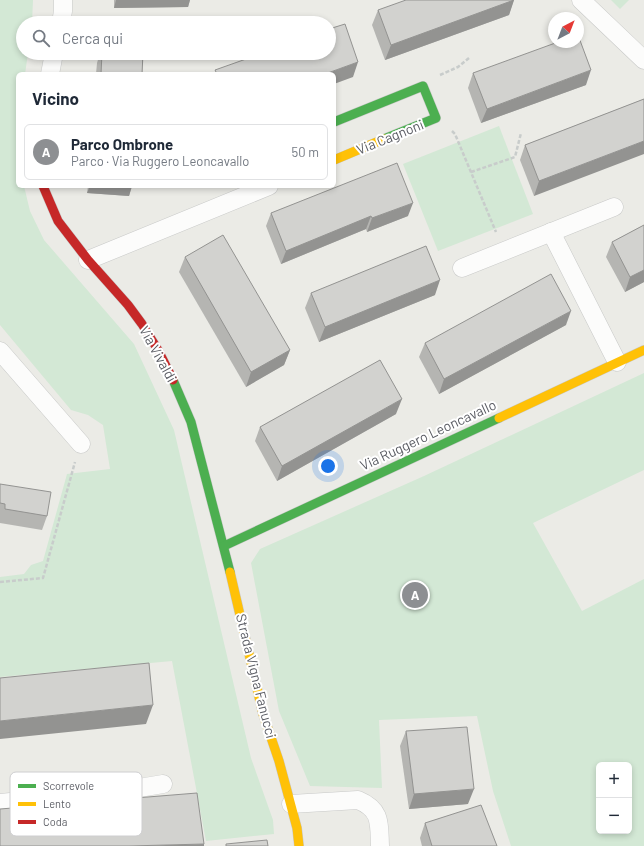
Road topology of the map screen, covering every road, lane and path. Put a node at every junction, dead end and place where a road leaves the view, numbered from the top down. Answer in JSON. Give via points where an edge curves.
{"nodes":[{"id":1,"x":63,"y":0,"type":"edge"},
{"id":2,"x":581,"y":0,"type":"edge"},
{"id":3,"x":62,"y":16,"type":"edge"},
{"id":4,"x":469,"y":58,"type":"dead end"},
{"id":5,"x":53,"y":60,"type":"edge"},
{"id":6,"x":644,"y":60,"type":"edge"},
{"id":7,"x":50,"y":72,"type":"edge"},
{"id":8,"x":424,"y":86,"type":"junction"},
{"id":9,"x":436,"y":118,"type":"junction"},
{"id":10,"x":336,"y":121,"type":"edge"},
{"id":11,"x":521,"y":133,"type":"dead end"},
{"id":12,"x":336,"y":159,"type":"edge"},
{"id":13,"x":471,"y":172,"type":"junction"},
{"id":14,"x":44,"y":188,"type":"edge"},
{"id":15,"x":259,"y":188,"type":"edge"},
{"id":16,"x":249,"y":190,"type":"edge"},
{"id":17,"x":614,"y":207,"type":"dead end"},
{"id":18,"x":551,"y":232,"type":"junction"},
{"id":19,"x":504,"y":251,"type":"junction"},
{"id":20,"x":88,"y":260,"type":"junction"},
{"id":21,"x":462,"y":268,"type":"dead end"},
{"id":22,"x":644,"y":350,"type":"edge"},
{"id":23,"x":0,"y":352,"type":"edge"},
{"id":24,"x":617,"y":362,"type":"junction"},
{"id":25,"x":80,"y":444,"type":"joint"},
{"id":26,"x":224,"y":546,"type":"junction"},
{"id":27,"x":0,"y":582,"type":"edge"},
{"id":28,"x":163,"y":784,"type":"dead end"},
{"id":29,"x":142,"y":788,"type":"edge"},
{"id":30,"x":10,"y":802,"type":"edge"},
{"id":31,"x":0,"y":803,"type":"edge"},
{"id":32,"x":291,"y":804,"type":"junction"},
{"id":33,"x":299,"y":846,"type":"edge"},
{"id":34,"x":380,"y":846,"type":"edge"}],
"edges":[{"from":1,"to":3,"type":"street"},
{"from":2,"to":6,"type":"street"},
{"from":4,"to":8,"type":"path"},
{"from":5,"to":7,"type":"street"},
{"from":8,"to":9,"type":"street","name":"Via Cagnoni"},
{"from":8,"to":10,"type":"street"},
{"from":9,"to":12,"type":"street","name":"Via Cagnoni"},
{"from":9,"to":13,"type":"path","via":[[455,134]]},
{"from":11,"to":13,"type":"path","via":[[515,156]]},
{"from":13,"to":19,"type":"path"},
{"from":14,"to":20,"type":"street","name":"Via Vivaldi","via":[[58,221]]},
{"from":15,"to":16,"type":"street"},
{"from":16,"to":20,"type":"street"},
{"from":17,"to":18,"type":"street"},
{"from":18,"to":19,"type":"street"},
{"from":18,"to":24,"type":"street"},
{"from":19,"to":21,"type":"street"},
{"from":20,"to":26,"type":"street","name":"Via Vivaldi","via":[[142,324],[174,382],[191,422]]},
{"from":22,"to":24,"type":"street","name":"Via Ruggero Leoncavallo"},
{"from":23,"to":25,"type":"street"},
{"from":24,"to":26,"type":"street","name":"Via Ruggero Leoncavallo"},
{"from":25,"to":27,"type":"path","via":[[43,578]]},
{"from":26,"to":32,"type":"street","name":"Strada Vigna Fanucci","via":[[263,714]]},
{"from":28,"to":29,"type":"street"},
{"from":30,"to":31,"type":"street"},
{"from":32,"to":33,"type":"street","name":"Strada Vigna Fanucci","via":[[298,828]]},
{"from":32,"to":34,"type":"street","via":[[358,800],[367,804],[374,810],[378,820]]}]}
